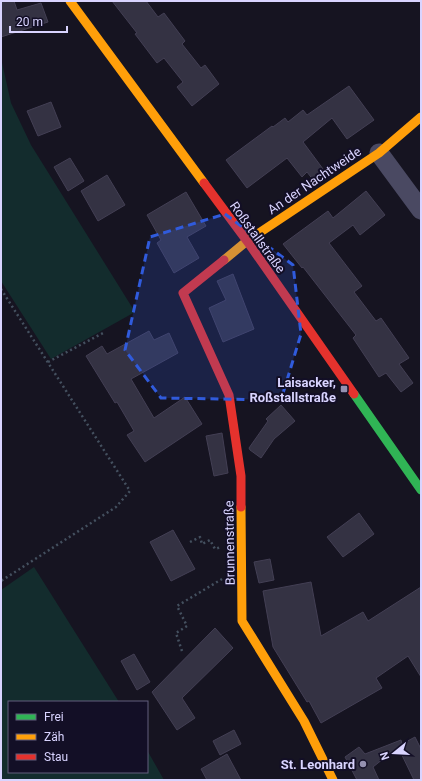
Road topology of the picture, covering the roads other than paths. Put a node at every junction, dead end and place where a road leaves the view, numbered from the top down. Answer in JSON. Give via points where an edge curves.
{"nodes":[{"id":1,"x":70,"y":1,"type":"edge"},
{"id":2,"x":421,"y":117,"type":"edge"},
{"id":3,"x":379,"y":153,"type":"junction"},
{"id":4,"x":421,"y":210,"type":"edge"},
{"id":5,"x":246,"y":241,"type":"junction"},
{"id":6,"x":183,"y":293,"type":"joint"},
{"id":7,"x":421,"y":490,"type":"edge"},
{"id":8,"x":334,"y":780,"type":"edge"}],
"edges":[{"from":1,"to":5,"type":"street","name":"Roßstallstraße"},
{"from":2,"to":3,"type":"street","name":"An der Nachtweide"},
{"from":3,"to":4,"type":"street"},
{"from":3,"to":5,"type":"street","name":"An der Nachtweide"},
{"from":5,"to":6,"type":"street","name":"An der Nachtweide"},
{"from":5,"to":7,"type":"street","name":"Roßstallstraße"},
{"from":6,"to":8,"type":"street","name":"Brunnenstraße","via":[[228,395],[241,476],[242,621],[304,721]]}]}
